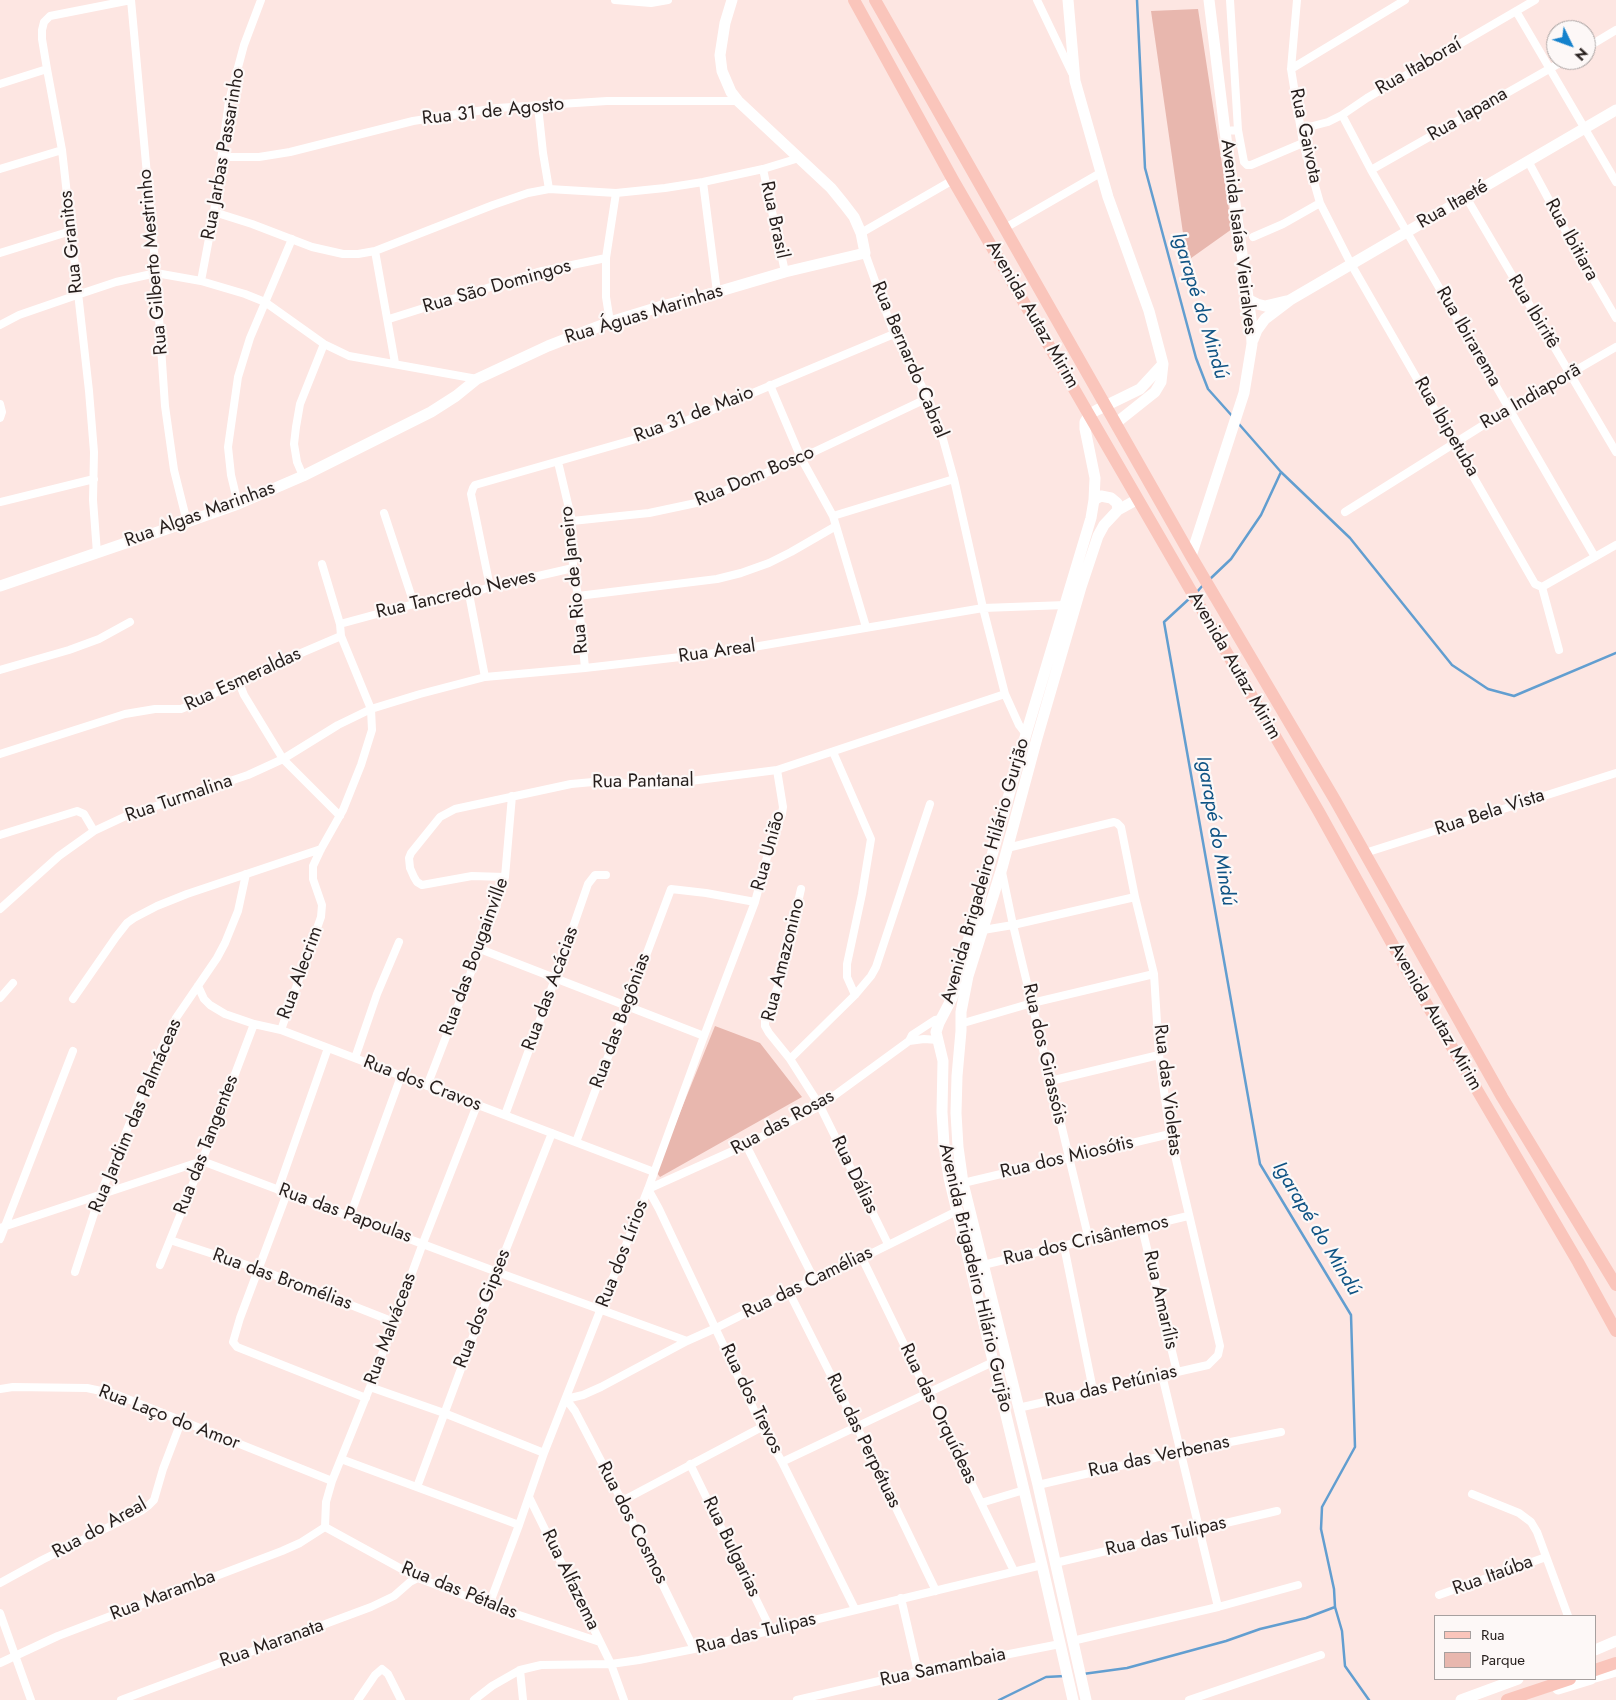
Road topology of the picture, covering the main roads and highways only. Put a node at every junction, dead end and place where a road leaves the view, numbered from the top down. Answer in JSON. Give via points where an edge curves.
{"nodes":[{"id":1,"x":854,"y":0,"type":"edge"},
{"id":2,"x":875,"y":0,"type":"edge"},
{"id":3,"x":1616,"y":1285,"type":"edge"},
{"id":4,"x":1616,"y":1331,"type":"edge"},
{"id":5,"x":1616,"y":1663,"type":"edge"},
{"id":6,"x":1596,"y":1670,"type":"edge"},
{"id":7,"x":1567,"y":1680,"type":"edge"},
{"id":8,"x":1507,"y":1700,"type":"edge"}],
"edges":[{"from":1,"to":4,"type":"main road","name":"Avenida Autaz Mirim","via":[[953,180]]},
{"from":2,"to":3,"type":"main road","name":"Avenida Autaz Mirim","via":[[1502,1097]]},
{"from":5,"to":6,"type":"main road"},
{"from":7,"to":8,"type":"main road"}]}
